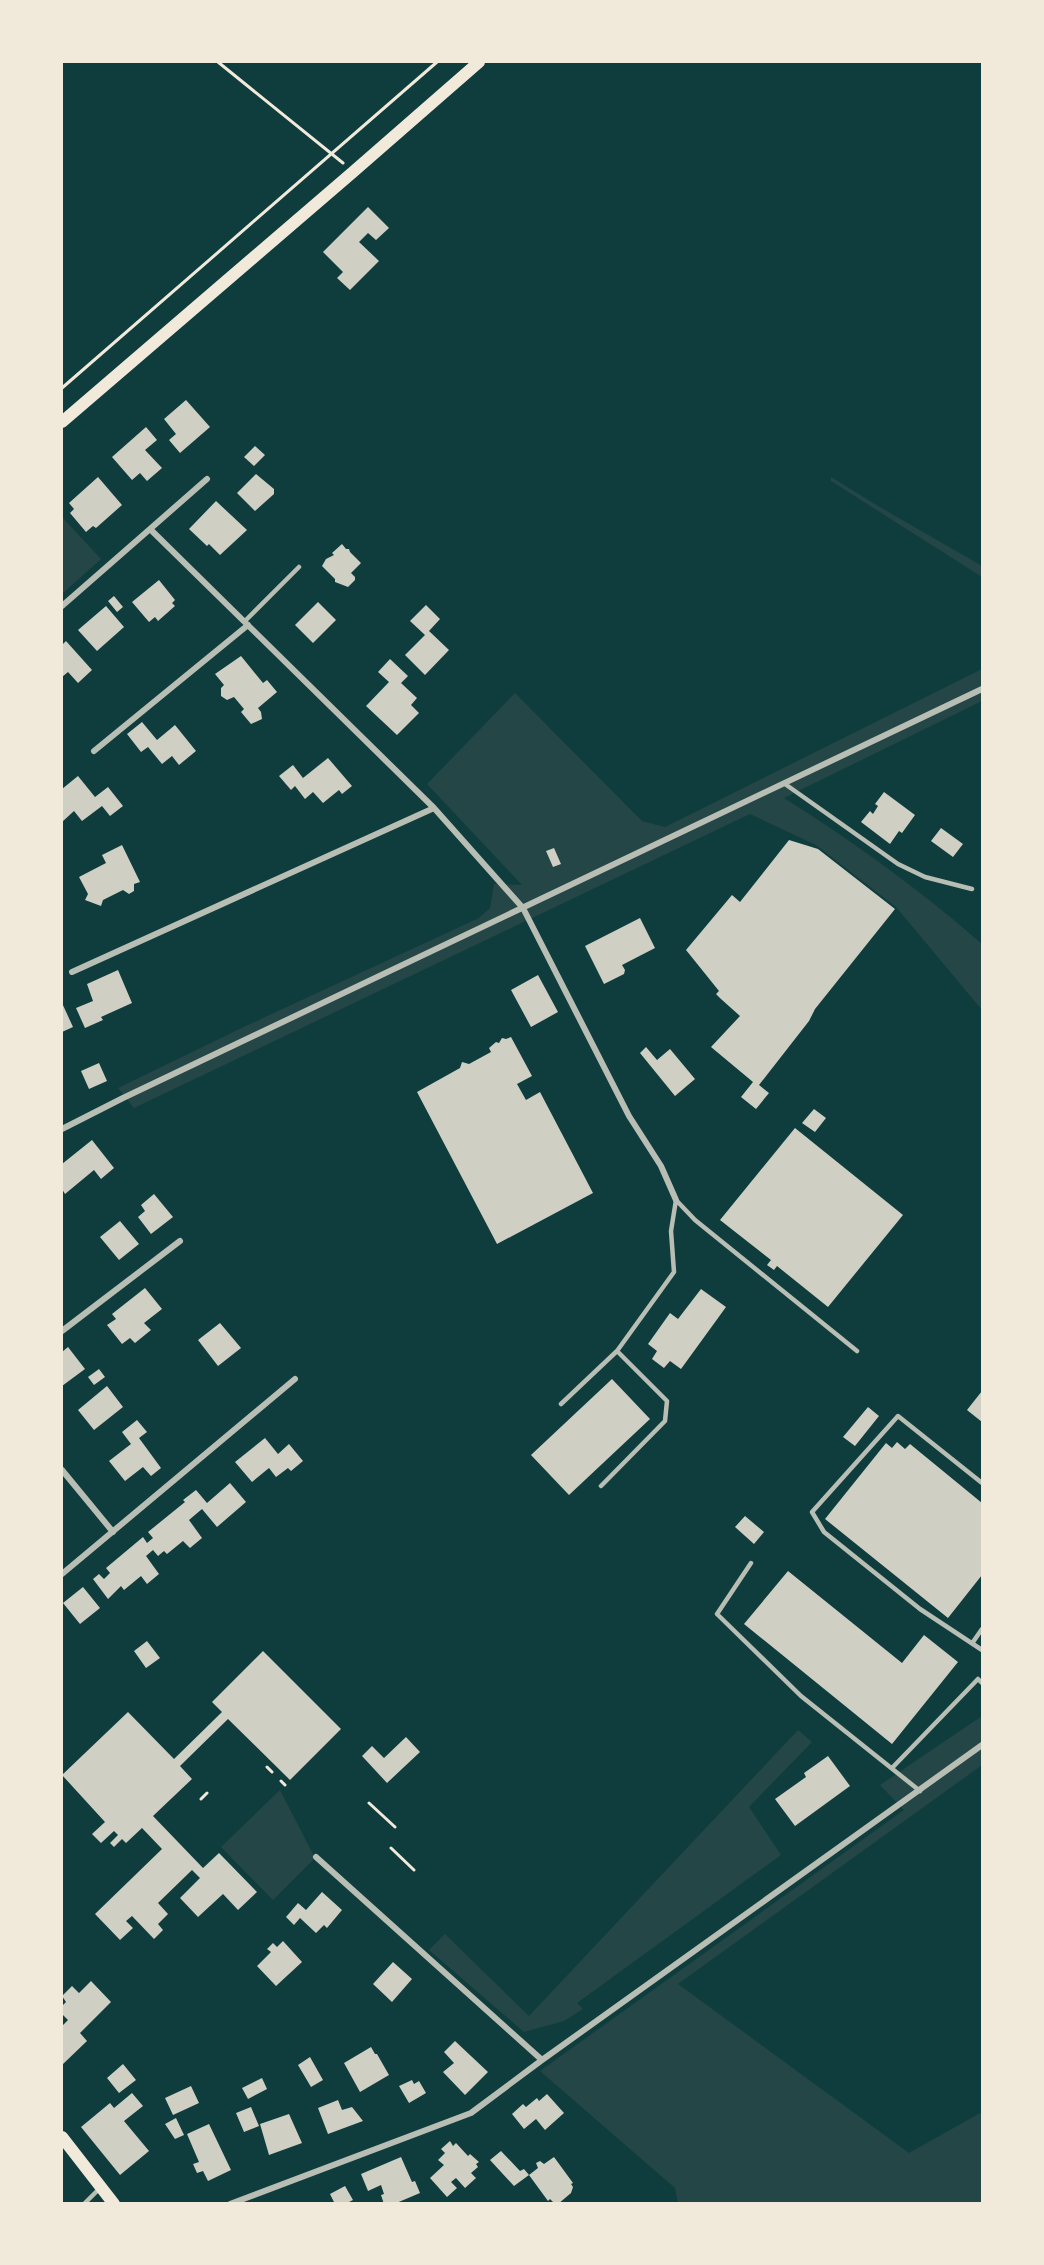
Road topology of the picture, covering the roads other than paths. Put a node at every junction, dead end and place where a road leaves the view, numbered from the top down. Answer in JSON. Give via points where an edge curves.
{"nodes":[{"id":1,"x":479,"y":62,"type":"edge"},
{"id":2,"x":62,"y":422,"type":"edge"},
{"id":3,"x":207,"y":479,"type":"dead end"},
{"id":4,"x":150,"y":529,"type":"junction"},
{"id":5,"x":299,"y":567,"type":"dead end"},
{"id":6,"x":62,"y":606,"type":"edge"},
{"id":7,"x":247,"y":623,"type":"junction"},
{"id":8,"x":982,"y":689,"type":"edge"},
{"id":9,"x":94,"y":751,"type":"dead end"},
{"id":10,"x":785,"y":783,"type":"junction"},
{"id":11,"x":434,"y":808,"type":"junction"},
{"id":12,"x":972,"y":889,"type":"dead end"},
{"id":13,"x":523,"y":908,"type":"junction"},
{"id":14,"x":72,"y":972,"type":"dead end"},
{"id":15,"x":62,"y":1129,"type":"edge"},
{"id":16,"x":676,"y":1200,"type":"junction"},
{"id":17,"x":180,"y":1241,"type":"dead end"},
{"id":18,"x":62,"y":1331,"type":"edge"},
{"id":19,"x":617,"y":1351,"type":"junction"},
{"id":20,"x":857,"y":1351,"type":"dead end"},
{"id":21,"x":295,"y":1379,"type":"dead end"},
{"id":22,"x":561,"y":1404,"type":"dead end"},
{"id":23,"x":62,"y":1470,"type":"edge"},
{"id":24,"x":982,"y":1483,"type":"edge"},
{"id":25,"x":601,"y":1486,"type":"dead end"},
{"id":26,"x":113,"y":1532,"type":"junction"},
{"id":27,"x":751,"y":1563,"type":"dead end"},
{"id":28,"x":62,"y":1574,"type":"edge"},
{"id":29,"x":982,"y":1629,"type":"edge"},
{"id":30,"x":973,"y":1642,"type":"junction"},
{"id":31,"x":982,"y":1650,"type":"edge"},
{"id":32,"x":982,"y":1683,"type":"edge"},
{"id":33,"x":982,"y":1745,"type":"edge"},
{"id":34,"x":892,"y":1768,"type":"junction"},
{"id":35,"x":920,"y":1791,"type":"junction"},
{"id":36,"x":316,"y":1857,"type":"dead end"},
{"id":37,"x":542,"y":2060,"type":"junction"},
{"id":38,"x":62,"y":2137,"type":"edge"},
{"id":39,"x":101,"y":2187,"type":"junction"},
{"id":40,"x":84,"y":2204,"type":"edge"},
{"id":41,"x":114,"y":2204,"type":"edge"},
{"id":42,"x":230,"y":2204,"type":"edge"}],
"edges":[{"from":1,"to":2,"type":"main road"},
{"from":3,"to":4,"type":"street"},
{"from":4,"to":6,"type":"street"},
{"from":4,"to":7,"type":"street"},
{"from":5,"to":7,"type":"lane"},
{"from":7,"to":9,"type":"street"},
{"from":7,"to":11,"type":"street"},
{"from":8,"to":10,"type":"street"},
{"from":10,"to":12,"type":"lane","via":[[898,864],[925,877]]},
{"from":10,"to":13,"type":"street"},
{"from":11,"to":13,"type":"street"},
{"from":11,"to":14,"type":"street"},
{"from":13,"to":15,"type":"street"},
{"from":13,"to":16,"type":"street"},
{"from":16,"to":19,"type":"lane","via":[[671,1231],[674,1272]]},
{"from":16,"to":20,"type":"lane","via":[[695,1220]]},
{"from":17,"to":18,"type":"street"},
{"from":19,"to":22,"type":"lane"},
{"from":19,"to":25,"type":"lane","via":[[667,1401],[665,1421]]},
{"from":21,"to":26,"type":"street"},
{"from":23,"to":26,"type":"street"},
{"from":24,"to":30,"type":"lane","via":[[898,1416],[812,1512],[824,1532],[920,1609]]},
{"from":26,"to":28,"type":"street"},
{"from":27,"to":34,"type":"lane","via":[[717,1614],[801,1696]]},
{"from":29,"to":30,"type":"lane"},
{"from":30,"to":31,"type":"lane"},
{"from":32,"to":34,"type":"lane","via":[[978,1679]]},
{"from":33,"to":35,"type":"street"},
{"from":34,"to":35,"type":"lane"},
{"from":35,"to":37,"type":"street"},
{"from":36,"to":37,"type":"street"},
{"from":37,"to":42,"type":"street","via":[[471,2113]]},
{"from":38,"to":39,"type":"main road"},
{"from":39,"to":40,"type":"lane"},
{"from":39,"to":41,"type":"main road"}]}
